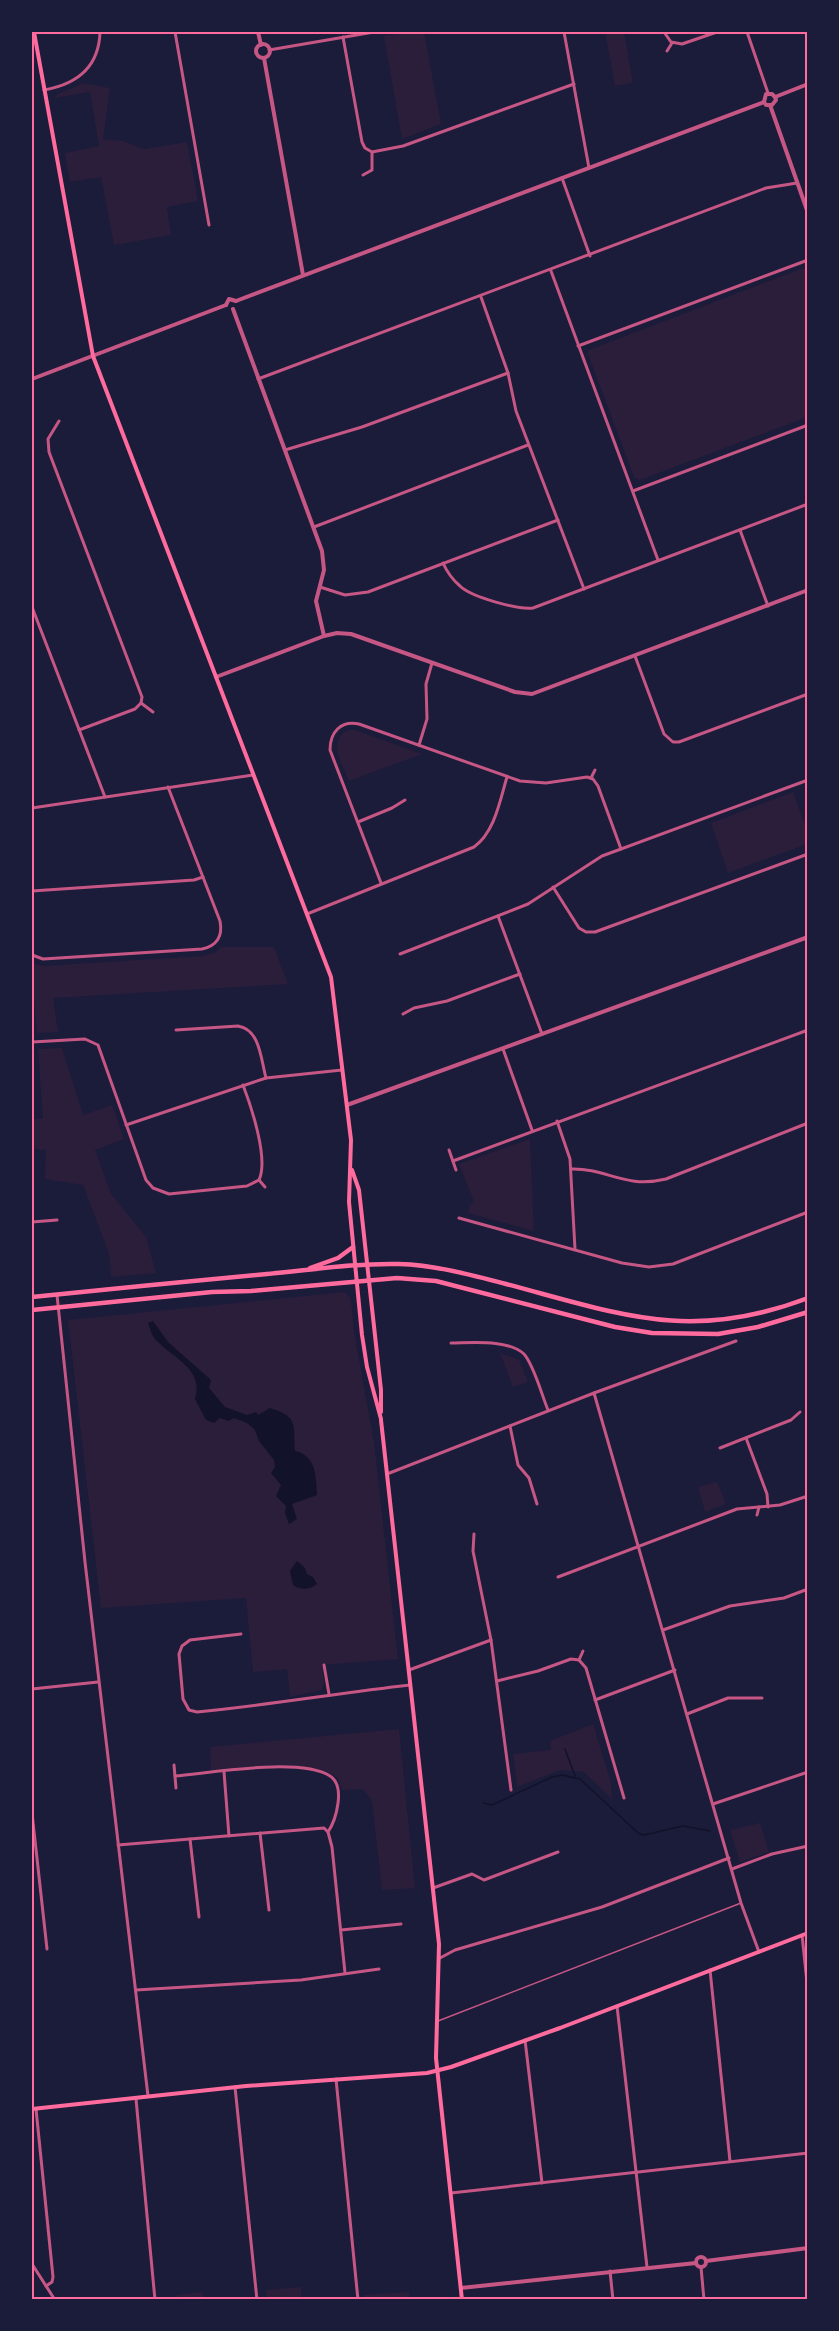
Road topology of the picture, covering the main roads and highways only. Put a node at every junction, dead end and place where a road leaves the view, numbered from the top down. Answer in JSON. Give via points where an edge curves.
{"nodes":[{"id":1,"x":34,"y":32,"type":"edge"},
{"id":2,"x":352,"y":1169,"type":"junction"},
{"id":3,"x":353,"y":1247,"type":"junction"},
{"id":4,"x":367,"y":1264,"type":"junction"},
{"id":5,"x":355,"y":1265,"type":"junction"},
{"id":6,"x":308,"y":1270,"type":"junction"},
{"id":7,"x":368,"y":1279,"type":"junction"},
{"id":8,"x":357,"y":1280,"type":"junction"},
{"id":9,"x":32,"y":1297,"type":"edge"},
{"id":10,"x":807,"y":1299,"type":"edge"},
{"id":11,"x":32,"y":1310,"type":"edge"},
{"id":12,"x":807,"y":1312,"type":"edge"},
{"id":13,"x":381,"y":1419,"type":"junction"},
{"id":14,"x":807,"y":1933,"type":"edge"},
{"id":15,"x":438,"y":2070,"type":"junction"},
{"id":16,"x":34,"y":2109,"type":"edge"},
{"id":17,"x":462,"y":2300,"type":"edge"}],
"edges":[{"from":1,"to":2,"type":"main road","via":[[93,356],[331,977]]},
{"from":2,"to":3,"type":"main road","via":[[349,1190]]},
{"from":2,"to":4,"type":"main road","via":[[359,1190]]},
{"from":3,"to":5,"type":"main road"},
{"from":3,"to":6,"type":"highway"},
{"from":4,"to":5,"type":"highway"},
{"from":4,"to":7,"type":"main road"},
{"from":4,"to":10,"type":"highway","via":[[442,1269],[607,1312],[662,1321],[737,1318]]},
{"from":5,"to":6,"type":"highway"},
{"from":5,"to":8,"type":"main road"},
{"from":6,"to":9,"type":"highway"},
{"from":7,"to":8,"type":"highway"},
{"from":7,"to":12,"type":"highway","via":[[436,1281],[652,1334],[735,1331]]},
{"from":7,"to":13,"type":"main road"},
{"from":8,"to":11,"type":"highway"},
{"from":8,"to":13,"type":"main road","via":[[367,1367]]},
{"from":13,"to":15,"type":"main road","via":[[440,1958]]},
{"from":14,"to":15,"type":"main road"},
{"from":15,"to":16,"type":"main road"},
{"from":15,"to":17,"type":"main road"}]}
